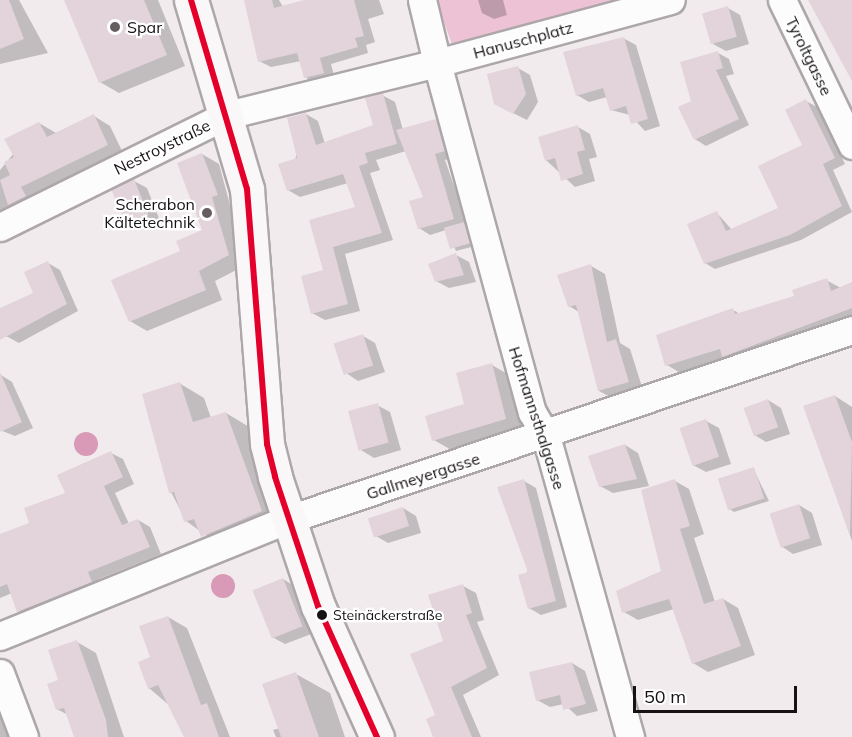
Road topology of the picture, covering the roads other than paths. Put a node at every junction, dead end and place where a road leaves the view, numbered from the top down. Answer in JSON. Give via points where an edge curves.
{"nodes":[{"id":1,"x":190,"y":0,"type":"edge"},
{"id":2,"x":422,"y":0,"type":"edge"},
{"id":3,"x":671,"y":0,"type":"edge"},
{"id":4,"x":782,"y":0,"type":"edge"},
{"id":5,"x":437,"y":63,"type":"junction"},
{"id":6,"x":227,"y":115,"type":"junction"},
{"id":7,"x":852,"y":145,"type":"edge"},
{"id":8,"x":0,"y":227,"type":"edge"},
{"id":9,"x":852,"y":330,"type":"edge"},
{"id":10,"x":546,"y":436,"type":"junction"},
{"id":11,"x":286,"y":519,"type":"junction"},
{"id":12,"x":0,"y":636,"type":"edge"},
{"id":13,"x":0,"y":674,"type":"edge"},
{"id":14,"x":24,"y":737,"type":"edge"},
{"id":15,"x":377,"y":737,"type":"edge"},
{"id":16,"x":630,"y":737,"type":"edge"}],
"edges":[{"from":1,"to":6,"type":"main road"},
{"from":2,"to":5,"type":"street"},
{"from":3,"to":5,"type":"street","name":"Hanuschplatz"},
{"from":4,"to":7,"type":"street","name":"Tyroltgasse"},
{"from":5,"to":6,"type":"street","name":"Nestroystraße"},
{"from":5,"to":10,"type":"street","name":"Hofmannsthalgasse","via":[[532,412]]},
{"from":6,"to":8,"type":"street","name":"Nestroystraße"},
{"from":6,"to":11,"type":"main road","via":[[250,213],[267,444]]},
{"from":9,"to":10,"type":"street","name":"Gallmeyergasse"},
{"from":10,"to":11,"type":"street","name":"Gallmeyergasse"},
{"from":10,"to":16,"type":"street","name":"Hofmannsthalgasse"},
{"from":11,"to":12,"type":"street","name":"Gallmeyergasse"},
{"from":11,"to":15,"type":"main road"},
{"from":13,"to":14,"type":"street"}]}
